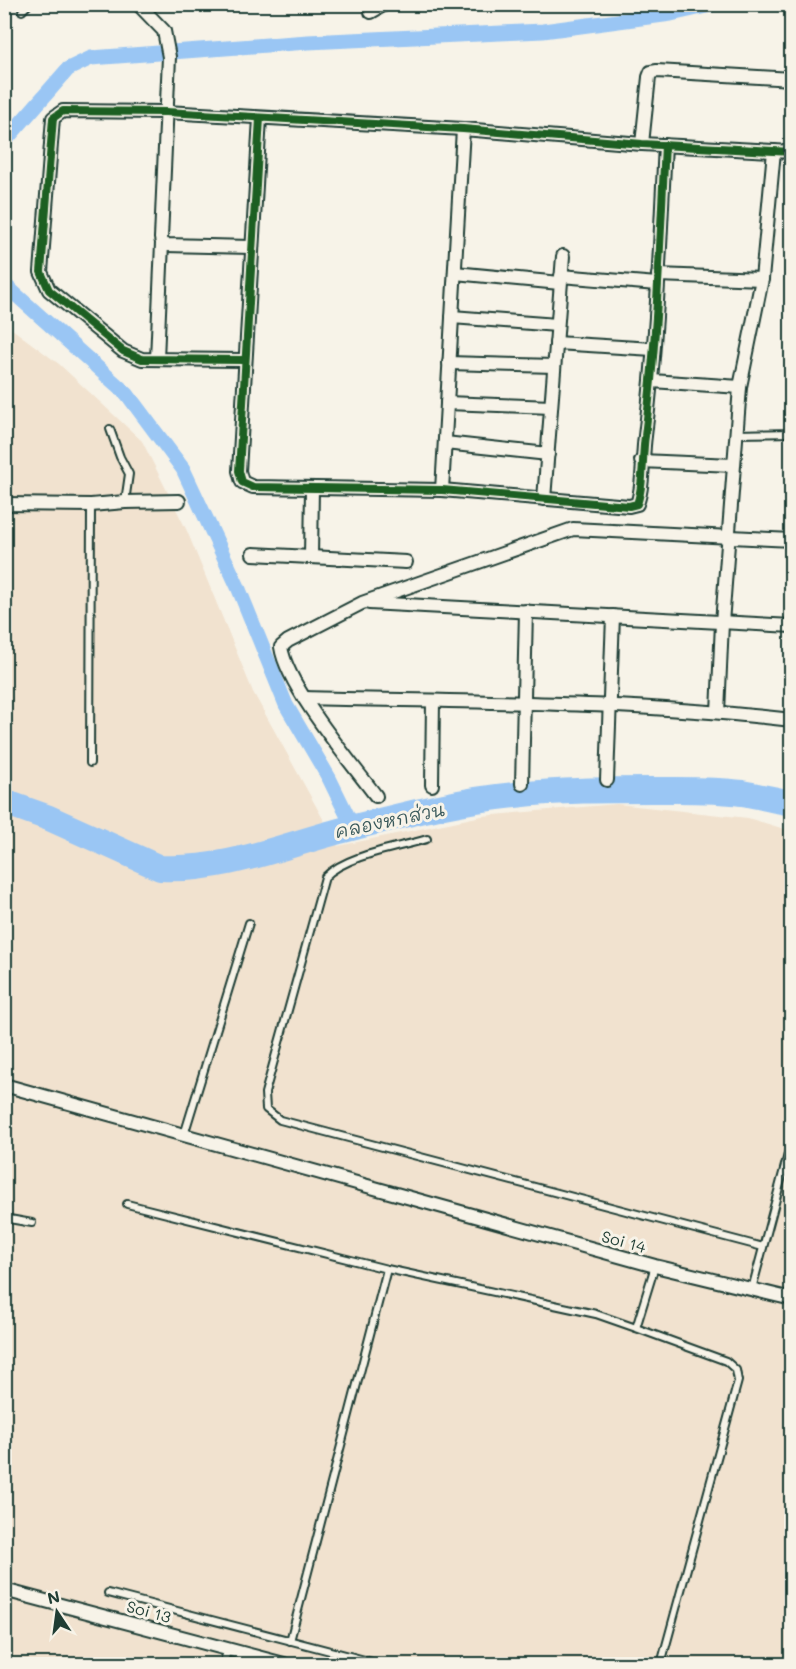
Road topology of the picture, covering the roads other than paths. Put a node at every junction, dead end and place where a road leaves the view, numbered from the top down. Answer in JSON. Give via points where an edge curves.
{"nodes":[{"id":1,"x":29,"y":4,"type":"edge"},
{"id":2,"x":138,"y":4,"type":"edge"},
{"id":3,"x":385,"y":4,"type":"edge"},
{"id":4,"x":151,"y":9,"type":"edge"},
{"id":5,"x":22,"y":11,"type":"dead end"},
{"id":6,"x":371,"y":12,"type":"dead end"},
{"id":7,"x":792,"y":79,"type":"edge"},
{"id":8,"x":166,"y":112,"type":"junction"},
{"id":9,"x":260,"y":118,"type":"junction"},
{"id":10,"x":463,"y":129,"type":"junction"},
{"id":11,"x":642,"y":144,"type":"junction"},
{"id":12,"x":665,"y":145,"type":"junction"},
{"id":13,"x":774,"y":151,"type":"junction"},
{"id":14,"x":792,"y":152,"type":"edge"},
{"id":15,"x":162,"y":243,"type":"junction"},
{"id":16,"x":251,"y":247,"type":"junction"},
{"id":17,"x":562,"y":256,"type":"dead end"},
{"id":18,"x":454,"y":273,"type":"junction"},
{"id":19,"x":561,"y":279,"type":"junction"},
{"id":20,"x":658,"y":279,"type":"junction"},
{"id":21,"x":762,"y":279,"type":"junction"},
{"id":22,"x":452,"y":317,"type":"junction"},
{"id":23,"x":557,"y":325,"type":"junction"},
{"id":24,"x":556,"y":343,"type":"junction"},
{"id":25,"x":653,"y":349,"type":"junction"},
{"id":26,"x":157,"y":359,"type":"junction"},
{"id":27,"x":244,"y":360,"type":"junction"},
{"id":28,"x":449,"y":363,"type":"junction"},
{"id":29,"x":554,"y":366,"type":"junction"},
{"id":30,"x":652,"y":381,"type":"junction"},
{"id":31,"x":740,"y":387,"type":"junction"},
{"id":32,"x":447,"y":402,"type":"junction"},
{"id":33,"x":551,"y":407,"type":"junction"},
{"id":34,"x":110,"y":429,"type":"dead end"},
{"id":35,"x":792,"y":433,"type":"edge"},
{"id":36,"x":735,"y":434,"type":"junction"},
{"id":37,"x":445,"y":443,"type":"junction"},
{"id":38,"x":548,"y":454,"type":"junction"},
{"id":39,"x":641,"y":461,"type":"junction"},
{"id":40,"x":733,"y":465,"type":"junction"},
{"id":41,"x":312,"y":488,"type":"junction"},
{"id":42,"x":442,"y":490,"type":"junction"},
{"id":43,"x":544,"y":499,"type":"junction"},
{"id":44,"x":179,"y":501,"type":"dead end"},
{"id":45,"x":125,"y":502,"type":"junction"},
{"id":46,"x":4,"y":504,"type":"edge"},
{"id":47,"x":91,"y":505,"type":"junction"},
{"id":48,"x":729,"y":537,"type":"junction"},
{"id":49,"x":792,"y":540,"type":"edge"},
{"id":50,"x":253,"y":554,"type":"dead end"},
{"id":51,"x":311,"y":557,"type":"junction"},
{"id":52,"x":406,"y":562,"type":"dead end"},
{"id":53,"x":362,"y":603,"type":"junction"},
{"id":54,"x":526,"y":611,"type":"junction"},
{"id":55,"x":613,"y":616,"type":"junction"},
{"id":56,"x":722,"y":623,"type":"junction"},
{"id":57,"x":792,"y":626,"type":"edge"},
{"id":58,"x":304,"y":698,"type":"junction"},
{"id":59,"x":433,"y":701,"type":"junction"},
{"id":60,"x":523,"y":704,"type":"junction"},
{"id":61,"x":610,"y":707,"type":"junction"},
{"id":62,"x":718,"y":712,"type":"junction"},
{"id":63,"x":792,"y":720,"type":"edge"},
{"id":64,"x":90,"y":764,"type":"dead end"},
{"id":65,"x":607,"y":780,"type":"dead end"},
{"id":66,"x":522,"y":784,"type":"dead end"},
{"id":67,"x":432,"y":785,"type":"dead end"},
{"id":68,"x":376,"y":796,"type":"dead end"},
{"id":69,"x":427,"y":839,"type":"dead end"},
{"id":70,"x":249,"y":923,"type":"dead end"},
{"id":71,"x":4,"y":1084,"type":"edge"},
{"id":72,"x":184,"y":1135,"type":"junction"},
{"id":73,"x":792,"y":1138,"type":"edge"},
{"id":74,"x":127,"y":1204,"type":"dead end"},
{"id":75,"x":4,"y":1218,"type":"edge"},
{"id":76,"x":32,"y":1223,"type":"dead end"},
{"id":77,"x":763,"y":1246,"type":"junction"},
{"id":78,"x":655,"y":1266,"type":"junction"},
{"id":79,"x":387,"y":1269,"type":"junction"},
{"id":80,"x":752,"y":1289,"type":"junction"},
{"id":81,"x":792,"y":1299,"type":"edge"},
{"id":82,"x":636,"y":1328,"type":"junction"},
{"id":83,"x":4,"y":1590,"type":"edge"},
{"id":84,"x":108,"y":1593,"type":"dead end"},
{"id":85,"x":290,"y":1641,"type":"junction"},
{"id":86,"x":228,"y":1649,"type":"junction"},
{"id":87,"x":223,"y":1665,"type":"edge"},
{"id":88,"x":284,"y":1665,"type":"edge"},
{"id":89,"x":380,"y":1665,"type":"edge"},
{"id":90,"x":661,"y":1665,"type":"edge"}],
"edges":[{"from":1,"to":5,"type":"lane"},
{"from":2,"to":4,"type":"street"},
{"from":3,"to":6,"type":"street"},
{"from":4,"to":8,"type":"street","via":[[164,31],[168,57]]},
{"from":7,"to":11,"type":"street","via":[[651,72]]},
{"from":8,"to":9,"type":"street"},
{"from":8,"to":15,"type":"street"},
{"from":8,"to":26,"type":"street","via":[[63,111],[53,118],[41,272],[49,290],[123,351],[142,359]]},
{"from":9,"to":10,"type":"street"},
{"from":9,"to":16,"type":"street"},
{"from":10,"to":11,"type":"street"},
{"from":10,"to":18,"type":"street"},
{"from":11,"to":12,"type":"street"},
{"from":12,"to":13,"type":"street"},
{"from":12,"to":20,"type":"street"},
{"from":13,"to":14,"type":"street"},
{"from":13,"to":21,"type":"street"},
{"from":15,"to":16,"type":"street"},
{"from":15,"to":26,"type":"street"},
{"from":16,"to":27,"type":"street"},
{"from":17,"to":19,"type":"street"},
{"from":18,"to":19,"type":"street"},
{"from":18,"to":22,"type":"street"},
{"from":19,"to":20,"type":"street"},
{"from":19,"to":23,"type":"street"},
{"from":20,"to":21,"type":"street"},
{"from":20,"to":25,"type":"street"},
{"from":21,"to":31,"type":"street"},
{"from":22,"to":23,"type":"street"},
{"from":22,"to":28,"type":"street"},
{"from":23,"to":24,"type":"street"},
{"from":24,"to":25,"type":"street"},
{"from":24,"to":29,"type":"street"},
{"from":25,"to":30,"type":"street"},
{"from":26,"to":27,"type":"street"},
{"from":27,"to":41,"type":"street","via":[[239,471],[242,482],[253,487]]},
{"from":28,"to":29,"type":"street"},
{"from":28,"to":32,"type":"street"},
{"from":29,"to":33,"type":"street"},
{"from":30,"to":31,"type":"street"},
{"from":30,"to":39,"type":"street"},
{"from":31,"to":36,"type":"street"},
{"from":32,"to":33,"type":"street"},
{"from":32,"to":37,"type":"street"},
{"from":33,"to":38,"type":"street"},
{"from":34,"to":45,"type":"lane","via":[[129,474]]},
{"from":35,"to":36,"type":"lane"},
{"from":36,"to":40,"type":"street"},
{"from":37,"to":38,"type":"street"},
{"from":37,"to":42,"type":"street"},
{"from":38,"to":43,"type":"street"},
{"from":39,"to":40,"type":"street"},
{"from":39,"to":43,"type":"street","via":[[636,504]]},
{"from":40,"to":48,"type":"street"},
{"from":41,"to":42,"type":"street"},
{"from":41,"to":51,"type":"street"},
{"from":42,"to":43,"type":"street"},
{"from":44,"to":45,"type":"street"},
{"from":45,"to":47,"type":"street"},
{"from":46,"to":47,"type":"street"},
{"from":47,"to":64,"type":"lane"},
{"from":48,"to":49,"type":"street"},
{"from":48,"to":53,"type":"street","via":[[573,529]]},
{"from":48,"to":56,"type":"street"},
{"from":50,"to":51,"type":"street"},
{"from":51,"to":52,"type":"street"},
{"from":53,"to":54,"type":"street"},
{"from":53,"to":58,"type":"street","via":[[281,647],[282,657]]},
{"from":54,"to":55,"type":"street"},
{"from":54,"to":60,"type":"street"},
{"from":55,"to":56,"type":"street"},
{"from":55,"to":61,"type":"street"},
{"from":56,"to":57,"type":"street"},
{"from":56,"to":62,"type":"street"},
{"from":58,"to":59,"type":"street"},
{"from":58,"to":68,"type":"street"},
{"from":59,"to":60,"type":"street"},
{"from":59,"to":67,"type":"street"},
{"from":60,"to":61,"type":"street"},
{"from":60,"to":66,"type":"street"},
{"from":61,"to":62,"type":"street"},
{"from":61,"to":65,"type":"street"},
{"from":62,"to":63,"type":"street"},
{"from":69,"to":77,"type":"lane","via":[[346,862],[325,877],[265,1093],[266,1109],[280,1120]]},
{"from":70,"to":72,"type":"lane"},
{"from":71,"to":72,"type":"street","name":"Soi 14"},
{"from":72,"to":78,"type":"street","name":"Soi 14"},
{"from":73,"to":77,"type":"lane"},
{"from":74,"to":79,"type":"lane"},
{"from":75,"to":76,"type":"lane"},
{"from":77,"to":80,"type":"lane"},
{"from":78,"to":80,"type":"street","name":"Soi 14"},
{"from":78,"to":82,"type":"lane"},
{"from":79,"to":82,"type":"lane","via":[[596,1314]]},
{"from":79,"to":85,"type":"lane"},
{"from":80,"to":81,"type":"street","name":"Soi 14"},
{"from":82,"to":90,"type":"lane","via":[[726,1361],[736,1370],[738,1381]]},
{"from":83,"to":86,"type":"street","name":"Soi 13"},
{"from":84,"to":85,"type":"lane"},
{"from":85,"to":89,"type":"lane"},
{"from":86,"to":87,"type":"lane"},
{"from":86,"to":88,"type":"street","name":"Soi 13"}]}
